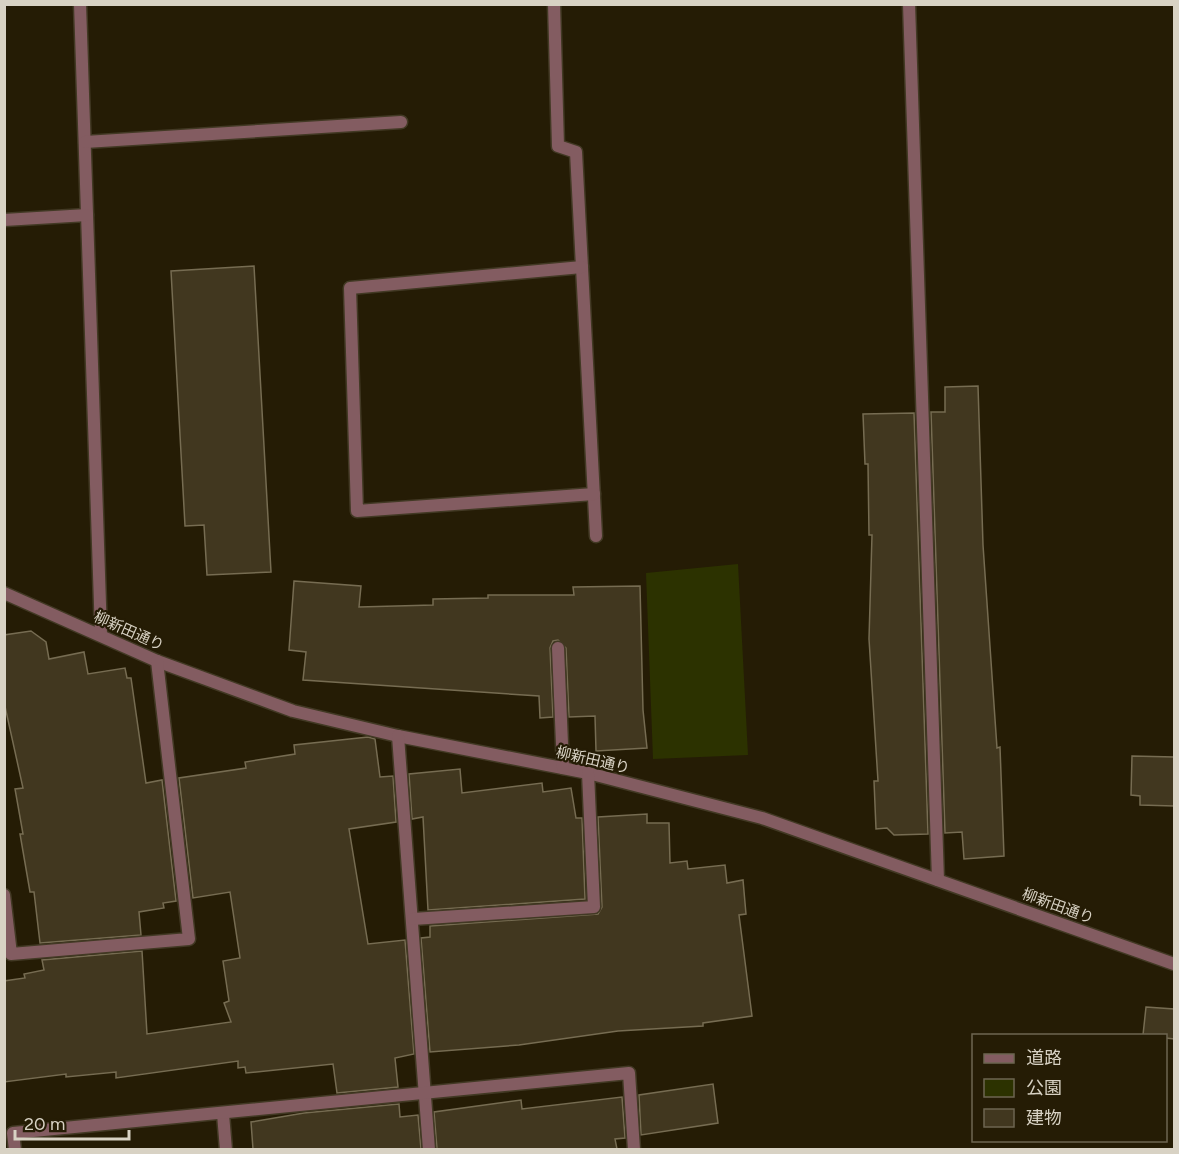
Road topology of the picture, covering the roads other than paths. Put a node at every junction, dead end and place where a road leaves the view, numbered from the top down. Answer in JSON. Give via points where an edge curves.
{"nodes":[{"id":1,"x":80,"y":4,"type":"edge"},
{"id":2,"x":554,"y":4,"type":"edge"},
{"id":3,"x":909,"y":4,"type":"edge"},
{"id":4,"x":401,"y":122,"type":"dead end"},
{"id":5,"x":85,"y":142,"type":"junction"},
{"id":6,"x":87,"y":214,"type":"junction"},
{"id":7,"x":4,"y":220,"type":"edge"},
{"id":8,"x":582,"y":267,"type":"junction"},
{"id":9,"x":594,"y":494,"type":"junction"},
{"id":10,"x":596,"y":536,"type":"dead end"},
{"id":11,"x":4,"y":594,"type":"edge"},
{"id":12,"x":101,"y":634,"type":"junction"},
{"id":13,"x":558,"y":648,"type":"dead end"},
{"id":14,"x":157,"y":661,"type":"junction"},
{"id":15,"x":398,"y":736,"type":"junction"},
{"id":16,"x":563,"y":768,"type":"junction"},
{"id":17,"x":588,"y":773,"type":"junction"},
{"id":18,"x":938,"y":880,"type":"junction"},
{"id":19,"x":4,"y":895,"type":"edge"},
{"id":20,"x":413,"y":919,"type":"junction"},
{"id":21,"x":1174,"y":964,"type":"edge"},
{"id":22,"x":425,"y":1092,"type":"junction"},
{"id":23,"x":223,"y":1114,"type":"junction"},
{"id":24,"x":15,"y":1149,"type":"edge"},
{"id":25,"x":226,"y":1149,"type":"edge"},
{"id":26,"x":429,"y":1149,"type":"edge"},
{"id":27,"x":634,"y":1149,"type":"edge"}],
"edges":[{"from":1,"to":5,"type":"street"},
{"from":2,"to":8,"type":"street","via":[[558,146],[576,152]]},
{"from":3,"to":18,"type":"street"},
{"from":4,"to":5,"type":"street"},
{"from":5,"to":6,"type":"street"},
{"from":6,"to":7,"type":"street"},
{"from":6,"to":12,"type":"street"},
{"from":8,"to":9,"type":"street"},
{"from":8,"to":9,"type":"street","via":[[350,288],[357,511]]},
{"from":9,"to":10,"type":"street"},
{"from":11,"to":12,"type":"street","name":"柳新田通り"},
{"from":12,"to":14,"type":"street","name":"柳新田通り"},
{"from":13,"to":16,"type":"street"},
{"from":14,"to":15,"type":"street","name":"柳新田通り","via":[[294,711]]},
{"from":14,"to":19,"type":"street","via":[[189,939],[11,954]]},
{"from":15,"to":16,"type":"street","name":"柳新田通り"},
{"from":15,"to":20,"type":"street"},
{"from":16,"to":17,"type":"street","name":"柳新田通り"},
{"from":17,"to":18,"type":"street","name":"柳新田通り","via":[[762,818]]},
{"from":17,"to":20,"type":"street","via":[[594,907]]},
{"from":18,"to":21,"type":"street","name":"柳新田通り"},
{"from":20,"to":22,"type":"street"},
{"from":22,"to":23,"type":"street"},
{"from":22,"to":26,"type":"street"},
{"from":22,"to":27,"type":"street","via":[[629,1073]]},
{"from":23,"to":24,"type":"street","via":[[13,1132]]},
{"from":23,"to":25,"type":"street"}]}
